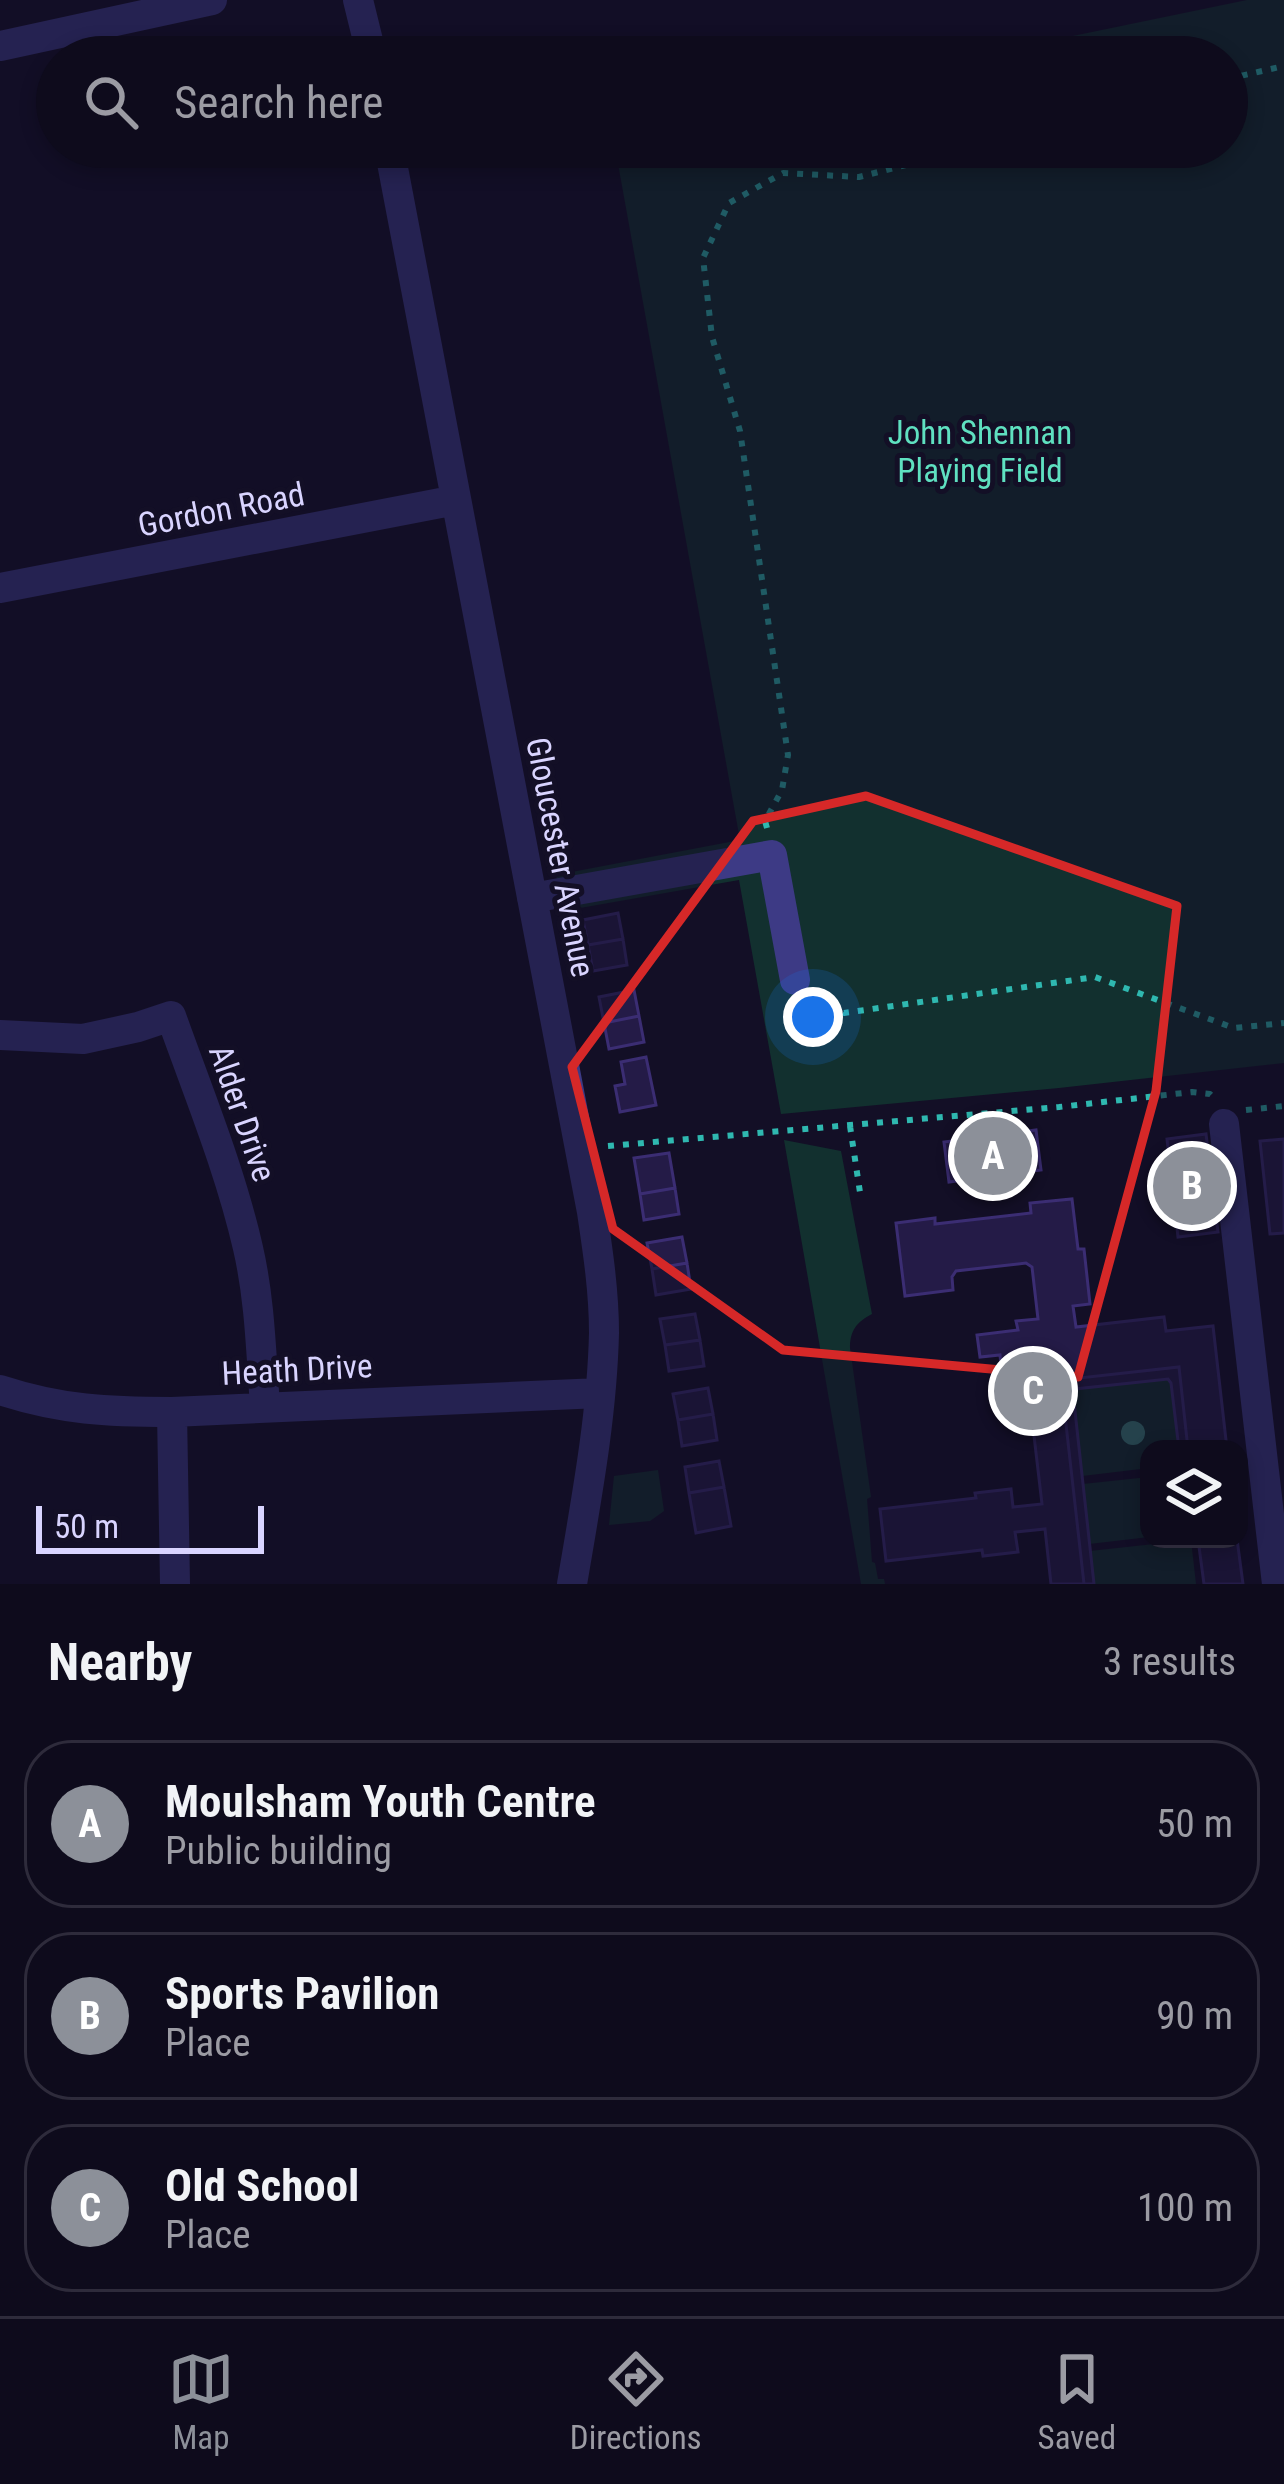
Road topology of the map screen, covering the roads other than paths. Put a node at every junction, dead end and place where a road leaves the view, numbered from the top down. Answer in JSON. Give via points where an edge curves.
{"nodes":[{"id":1,"x":212,"y":0,"type":"edge"},
{"id":2,"x":358,"y":0,"type":"edge"},
{"id":3,"x":46,"y":36,"type":"edge"},
{"id":4,"x":366,"y":36,"type":"edge"},
{"id":5,"x":36,"y":38,"type":"edge"},
{"id":6,"x":0,"y":46,"type":"edge"},
{"id":7,"x":393,"y":168,"type":"edge"},
{"id":8,"x":456,"y":500,"type":"junction"},
{"id":9,"x":0,"y":588,"type":"edge"},
{"id":10,"x":532,"y":898,"type":"junction"},
{"id":11,"x":795,"y":980,"type":"road end"},
{"id":12,"x":0,"y":1035,"type":"edge"},
{"id":13,"x":1224,"y":1124,"type":"road end"},
{"id":14,"x":0,"y":1390,"type":"edge"},
{"id":15,"x":600,"y":1393,"type":"junction"},
{"id":16,"x":265,"y":1406,"type":"junction"},
{"id":17,"x":172,"y":1412,"type":"junction"},
{"id":18,"x":1273,"y":1456,"type":"edge"},
{"id":19,"x":1277,"y":1526,"type":"edge"},
{"id":20,"x":176,"y":1584,"type":"edge"},
{"id":21,"x":572,"y":1584,"type":"edge"},
{"id":22,"x":1276,"y":1584,"type":"edge"}],
"edges":[{"from":1,"to":3,"type":"street"},
{"from":2,"to":4,"type":"street"},
{"from":5,"to":6,"type":"street"},
{"from":7,"to":8,"type":"street","name":"Gloucester Avenue"},
{"from":8,"to":9,"type":"street","name":"Gordon Road"},
{"from":8,"to":10,"type":"street","name":"Gloucester Avenue"},
{"from":10,"to":11,"type":"street","via":[[772,855]]},
{"from":10,"to":15,"type":"street","name":"Gloucester Avenue","via":[[600,1268]]},
{"from":12,"to":16,"type":"street","name":"Alder Drive","via":[[83,1039],[171,1016],[248,1248]]},
{"from":13,"to":18,"type":"street"},
{"from":14,"to":17,"type":"street","name":"Heath Drive","via":[[103,1412]]},
{"from":15,"to":16,"type":"street","name":"Heath Drive"},
{"from":15,"to":21,"type":"street","name":"Gloucester Avenue"},
{"from":16,"to":17,"type":"street","name":"Heath Drive"},
{"from":17,"to":20,"type":"street"},
{"from":18,"to":19,"type":"street"},
{"from":19,"to":22,"type":"street"}]}
